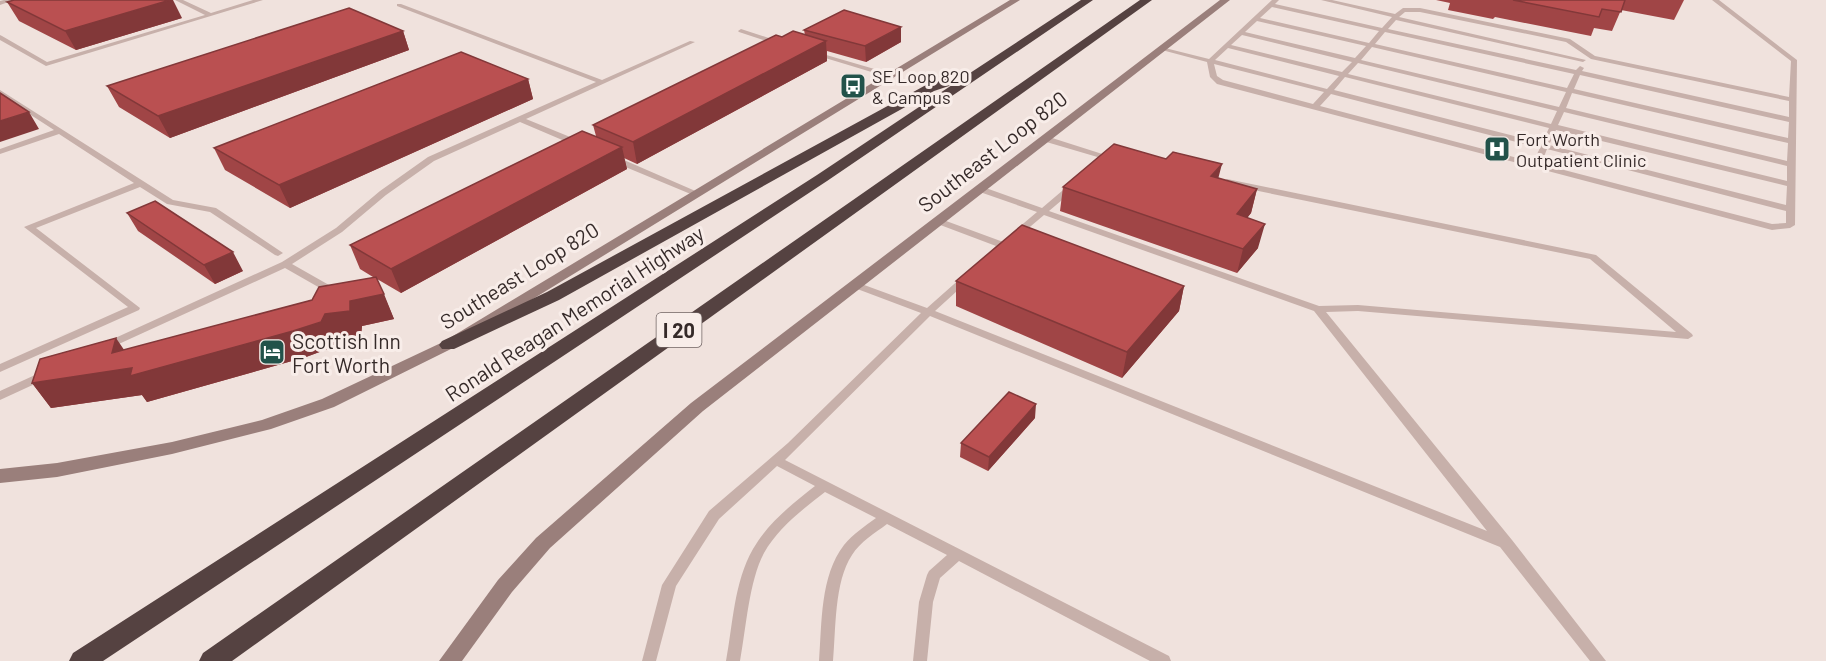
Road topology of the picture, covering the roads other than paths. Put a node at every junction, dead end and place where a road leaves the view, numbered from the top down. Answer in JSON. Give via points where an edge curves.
{"nodes":[{"id":1,"x":11,"y":0,"type":"edge"},
{"id":2,"x":178,"y":0,"type":"edge"},
{"id":3,"x":260,"y":0,"type":"edge"},
{"id":4,"x":1016,"y":0,"type":"edge"},
{"id":5,"x":1088,"y":0,"type":"edge"},
{"id":6,"x":1147,"y":0,"type":"edge"},
{"id":7,"x":1226,"y":0,"type":"edge"},
{"id":8,"x":1324,"y":0,"type":"edge"},
{"id":9,"x":1715,"y":0,"type":"edge"},
{"id":10,"x":0,"y":3,"type":"edge"},
{"id":11,"x":1273,"y":3,"type":"edge"},
{"id":12,"x":399,"y":5,"type":"dead end"},
{"id":13,"x":211,"y":15,"type":"junction"},
{"id":14,"x":1395,"y":17,"type":"junction"},
{"id":15,"x":1256,"y":19,"type":"junction"},
{"id":16,"x":741,"y":31,"type":"dead end"},
{"id":17,"x":1383,"y":31,"type":"junction"},
{"id":18,"x":1240,"y":33,"type":"junction"},
{"id":19,"x":0,"y":37,"type":"edge"},
{"id":20,"x":692,"y":42,"type":"dead end"},
{"id":21,"x":786,"y":45,"type":"edge"},
{"id":22,"x":1370,"y":45,"type":"junction"},
{"id":23,"x":1226,"y":46,"type":"junction"},
{"id":24,"x":1161,"y":49,"type":"junction"},
{"id":25,"x":808,"y":52,"type":"edge"},
{"id":26,"x":1585,"y":57,"type":"junction"},
{"id":27,"x":1210,"y":61,"type":"junction"},
{"id":28,"x":1355,"y":62,"type":"junction"},
{"id":29,"x":985,"y":71,"type":"junction"},
{"id":30,"x":1577,"y":73,"type":"junction"},
{"id":31,"x":891,"y":75,"type":"junction"},
{"id":32,"x":1344,"y":75,"type":"junction"},
{"id":33,"x":602,"y":82,"type":"junction"},
{"id":34,"x":1329,"y":91,"type":"junction"},
{"id":35,"x":1569,"y":91,"type":"junction"},
{"id":36,"x":0,"y":92,"type":"edge"},
{"id":37,"x":1793,"y":100,"type":"junction"},
{"id":38,"x":1315,"y":106,"type":"junction"},
{"id":39,"x":1561,"y":109,"type":"junction"},
{"id":40,"x":519,"y":119,"type":"junction"},
{"id":41,"x":1792,"y":120,"type":"junction"},
{"id":42,"x":1553,"y":127,"type":"junction"},
{"id":43,"x":60,"y":131,"type":"junction"},
{"id":44,"x":1046,"y":139,"type":"junction"},
{"id":45,"x":1791,"y":141,"type":"junction"},
{"id":46,"x":586,"y":147,"type":"edge"},
{"id":47,"x":1544,"y":147,"type":"junction"},
{"id":48,"x":0,"y":152,"type":"edge"},
{"id":49,"x":608,"y":156,"type":"edge"},
{"id":50,"x":1106,"y":157,"type":"junction"},
{"id":51,"x":1129,"y":162,"type":"edge"},
{"id":52,"x":1791,"y":164,"type":"junction"},
{"id":53,"x":1097,"y":165,"type":"edge"},
{"id":54,"x":1536,"y":165,"type":"junction"},
{"id":55,"x":1210,"y":178,"type":"edge"},
{"id":56,"x":1079,"y":180,"type":"edge"},
{"id":57,"x":140,"y":184,"type":"junction"},
{"id":58,"x":1791,"y":185,"type":"junction"},
{"id":59,"x":980,"y":189,"type":"junction"},
{"id":60,"x":696,"y":193,"type":"junction"},
{"id":61,"x":1790,"y":209,"type":"junction"},
{"id":62,"x":1044,"y":211,"type":"junction"},
{"id":63,"x":938,"y":221,"type":"junction"},
{"id":64,"x":1003,"y":244,"type":"junction"},
{"id":65,"x":278,"y":253,"type":"dead end"},
{"id":66,"x":986,"y":260,"type":"edge"},
{"id":67,"x":285,"y":264,"type":"junction"},
{"id":68,"x":970,"y":275,"type":"edge"},
{"id":69,"x":856,"y":285,"type":"junction"},
{"id":70,"x":327,"y":306,"type":"edge"},
{"id":71,"x":1318,"y":309,"type":"junction"},
{"id":72,"x":928,"y":312,"type":"junction"},
{"id":73,"x":448,"y":345,"type":"junction"},
{"id":74,"x":116,"y":356,"type":"edge"},
{"id":75,"x":61,"y":367,"type":"edge"},
{"id":76,"x":0,"y":368,"type":"edge"},
{"id":77,"x":0,"y":396,"type":"edge"},
{"id":78,"x":775,"y":460,"type":"junction"},
{"id":79,"x":0,"y":476,"type":"edge"},
{"id":80,"x":824,"y":486,"type":"junction"},
{"id":81,"x":886,"y":518,"type":"junction"},
{"id":82,"x":1509,"y":545,"type":"junction"},
{"id":83,"x":957,"y":555,"type":"junction"},
{"id":84,"x":82,"y":661,"type":"edge"},
{"id":85,"x":212,"y":661,"type":"edge"},
{"id":86,"x":450,"y":661,"type":"edge"},
{"id":87,"x":649,"y":661,"type":"edge"},
{"id":88,"x":734,"y":661,"type":"edge"},
{"id":89,"x":826,"y":661,"type":"edge"},
{"id":90,"x":920,"y":661,"type":"edge"},
{"id":91,"x":1164,"y":661,"type":"edge"},
{"id":92,"x":1599,"y":661,"type":"edge"}],
"edges":[{"from":1,"to":10,"type":"lane"},
{"from":2,"to":13,"type":"lane"},
{"from":3,"to":13,"type":"lane"},
{"from":4,"to":31,"type":"main road","name":"Southeast Loop 820"},
{"from":5,"to":29,"type":"highway","name":"Ronald Reagan Memorial Highway","number":"I 20"},
{"from":6,"to":85,"type":"highway","number":"I 20"},
{"from":7,"to":24,"type":"main road","name":"Southeast Loop 820"},
{"from":8,"to":14,"type":"lane"},
{"from":9,"to":37,"type":"lane","via":[[1794,60]]},
{"from":11,"to":15,"type":"lane"},
{"from":11,"to":17,"type":"lane"},
{"from":12,"to":33,"type":"lane"},
{"from":13,"to":19,"type":"lane","via":[[46,64]]},
{"from":14,"to":17,"type":"lane"},
{"from":14,"to":26,"type":"lane"},
{"from":14,"to":26,"type":"lane","via":[[1403,10],[1420,10],[1568,40]]},
{"from":15,"to":18,"type":"lane"},
{"from":15,"to":22,"type":"lane"},
{"from":16,"to":21,"type":"lane"},
{"from":17,"to":22,"type":"lane"},
{"from":17,"to":30,"type":"lane"},
{"from":18,"to":23,"type":"lane"},
{"from":18,"to":28,"type":"lane"},
{"from":20,"to":33,"type":"lane"},
{"from":22,"to":28,"type":"lane"},
{"from":22,"to":35,"type":"lane"},
{"from":23,"to":27,"type":"lane"},
{"from":23,"to":32,"type":"lane"},
{"from":24,"to":27,"type":"lane"},
{"from":24,"to":44,"type":"main road","name":"Southeast Loop 820"},
{"from":25,"to":31,"type":"lane"},
{"from":26,"to":30,"type":"lane"},
{"from":26,"to":37,"type":"lane"},
{"from":27,"to":34,"type":"lane"},
{"from":27,"to":38,"type":"lane","via":[[1214,77],[1220,82]]},
{"from":28,"to":32,"type":"lane"},
{"from":28,"to":39,"type":"lane"},
{"from":29,"to":73,"type":"highway","via":[[930,88],[553,296]]},
{"from":29,"to":84,"type":"highway","name":"Ronald Reagan Memorial Highway","number":"I 20"},
{"from":30,"to":35,"type":"lane"},
{"from":30,"to":41,"type":"lane"},
{"from":31,"to":60,"type":"main road","name":"Southeast Loop 820"},
{"from":32,"to":34,"type":"lane"},
{"from":32,"to":42,"type":"lane"},
{"from":33,"to":40,"type":"lane"},
{"from":34,"to":38,"type":"lane"},
{"from":34,"to":47,"type":"lane"},
{"from":35,"to":39,"type":"lane"},
{"from":35,"to":45,"type":"lane"},
{"from":36,"to":43,"type":"lane"},
{"from":37,"to":41,"type":"lane"},
{"from":38,"to":54,"type":"lane"},
{"from":39,"to":42,"type":"lane"},
{"from":39,"to":52,"type":"lane"},
{"from":40,"to":46,"type":"lane"},
{"from":40,"to":67,"type":"lane","via":[[431,159],[339,230]]},
{"from":41,"to":45,"type":"lane"},
{"from":42,"to":47,"type":"lane"},
{"from":42,"to":58,"type":"lane"},
{"from":43,"to":48,"type":"lane"},
{"from":43,"to":57,"type":"lane"},
{"from":44,"to":50,"type":"lane"},
{"from":44,"to":59,"type":"main road","name":"Southeast Loop 820"},
{"from":45,"to":52,"type":"lane"},
{"from":47,"to":54,"type":"lane"},
{"from":47,"to":61,"type":"lane"},
{"from":49,"to":60,"type":"lane"},
{"from":50,"to":51,"type":"lane"},
{"from":50,"to":53,"type":"lane"},
{"from":52,"to":58,"type":"lane"},
{"from":54,"to":61,"type":"lane","via":[[1772,227],[1790,225]]},
{"from":55,"to":71,"type":"lane","via":[[1593,256],[1688,336],[1358,308]]},
{"from":56,"to":62,"type":"lane"},
{"from":57,"to":65,"type":"lane","via":[[170,202],[213,210]]},
{"from":57,"to":76,"type":"lane","via":[[29,227],[135,308]]},
{"from":58,"to":61,"type":"lane"},
{"from":59,"to":62,"type":"lane"},
{"from":59,"to":63,"type":"main road","name":"Southeast Loop 820"},
{"from":60,"to":73,"type":"main road","name":"Southeast Loop 820"},
{"from":62,"to":64,"type":"lane"},
{"from":62,"to":71,"type":"lane"},
{"from":63,"to":64,"type":"lane"},
{"from":63,"to":69,"type":"main road","name":"Southeast Loop 820"},
{"from":64,"to":66,"type":"lane"},
{"from":67,"to":70,"type":"lane","via":[[332,291]]},
{"from":67,"to":74,"type":"lane","via":[[97,351]]},
{"from":68,"to":72,"type":"lane"},
{"from":69,"to":72,"type":"lane"},
{"from":69,"to":86,"type":"main road","name":"Southeast Loop 820","via":[[697,407],[543,543],[505,585]]},
{"from":71,"to":82,"type":"lane"},
{"from":72,"to":78,"type":"lane"},
{"from":72,"to":82,"type":"lane"},
{"from":73,"to":79,"type":"main road","name":"Southeast Loop 820","via":[[328,403],[265,425],[80,466]]},
{"from":75,"to":77,"type":"lane"},
{"from":78,"to":80,"type":"lane"},
{"from":78,"to":87,"type":"lane","via":[[714,515],[669,585]]},
{"from":80,"to":81,"type":"lane"},
{"from":80,"to":88,"type":"lane","via":[[792,511],[757,553]]},
{"from":81,"to":83,"type":"lane"},
{"from":81,"to":89,"type":"lane","via":[[857,539],[845,553],[836,574]]},
{"from":82,"to":92,"type":"lane"},
{"from":83,"to":90,"type":"lane","via":[[934,575],[926,602]]},
{"from":83,"to":91,"type":"lane"}]}
